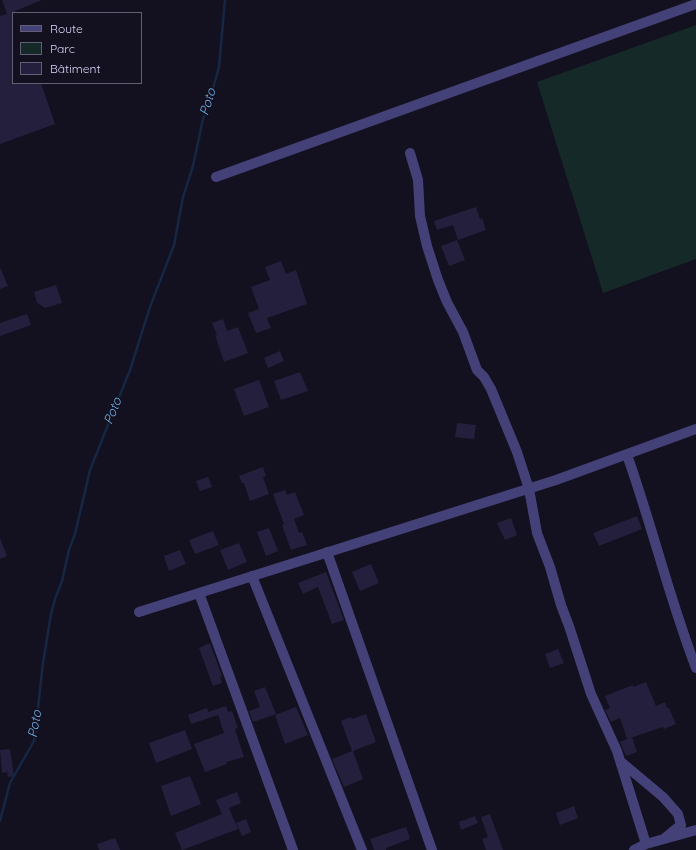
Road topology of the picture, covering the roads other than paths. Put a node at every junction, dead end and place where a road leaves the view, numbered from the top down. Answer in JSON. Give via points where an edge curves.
{"nodes":[{"id":1,"x":696,"y":4,"type":"edge"},
{"id":2,"x":410,"y":153,"type":"dead end"},
{"id":3,"x":216,"y":177,"type":"dead end"},
{"id":4,"x":696,"y":429,"type":"edge"},
{"id":5,"x":627,"y":455,"type":"junction"},
{"id":6,"x":529,"y":489,"type":"junction"},
{"id":7,"x":327,"y":552,"type":"junction"},
{"id":8,"x":252,"y":576,"type":"junction"},
{"id":9,"x":199,"y":593,"type":"junction"},
{"id":10,"x":139,"y":612,"type":"dead end"},
{"id":11,"x":696,"y":668,"type":"edge"},
{"id":12,"x":620,"y":761,"type":"junction"},
{"id":13,"x":696,"y":830,"type":"edge"},
{"id":14,"x":665,"y":838,"type":"junction"},
{"id":15,"x":646,"y":844,"type":"junction"},
{"id":16,"x":293,"y":850,"type":"edge"},
{"id":17,"x":362,"y":850,"type":"edge"},
{"id":18,"x":432,"y":850,"type":"edge"},
{"id":19,"x":634,"y":850,"type":"edge"}],
"edges":[{"from":1,"to":3,"type":"street"},
{"from":2,"to":6,"type":"street","via":[[418,180],[420,216],[438,280],[463,332],[477,370],[491,388]]},
{"from":4,"to":5,"type":"street"},
{"from":5,"to":6,"type":"street"},
{"from":5,"to":11,"type":"street"},
{"from":6,"to":7,"type":"street"},
{"from":6,"to":12,"type":"street","via":[[537,533],[561,605],[591,694]]},
{"from":7,"to":8,"type":"street"},
{"from":7,"to":18,"type":"street"},
{"from":8,"to":9,"type":"street"},
{"from":8,"to":17,"type":"street"},
{"from":9,"to":10,"type":"street"},
{"from":9,"to":16,"type":"street"},
{"from":12,"to":14,"type":"street","via":[[663,797],[678,814],[680,825]]},
{"from":12,"to":15,"type":"street"},
{"from":13,"to":14,"type":"street"},
{"from":14,"to":15,"type":"street"},
{"from":15,"to":19,"type":"street"}]}
